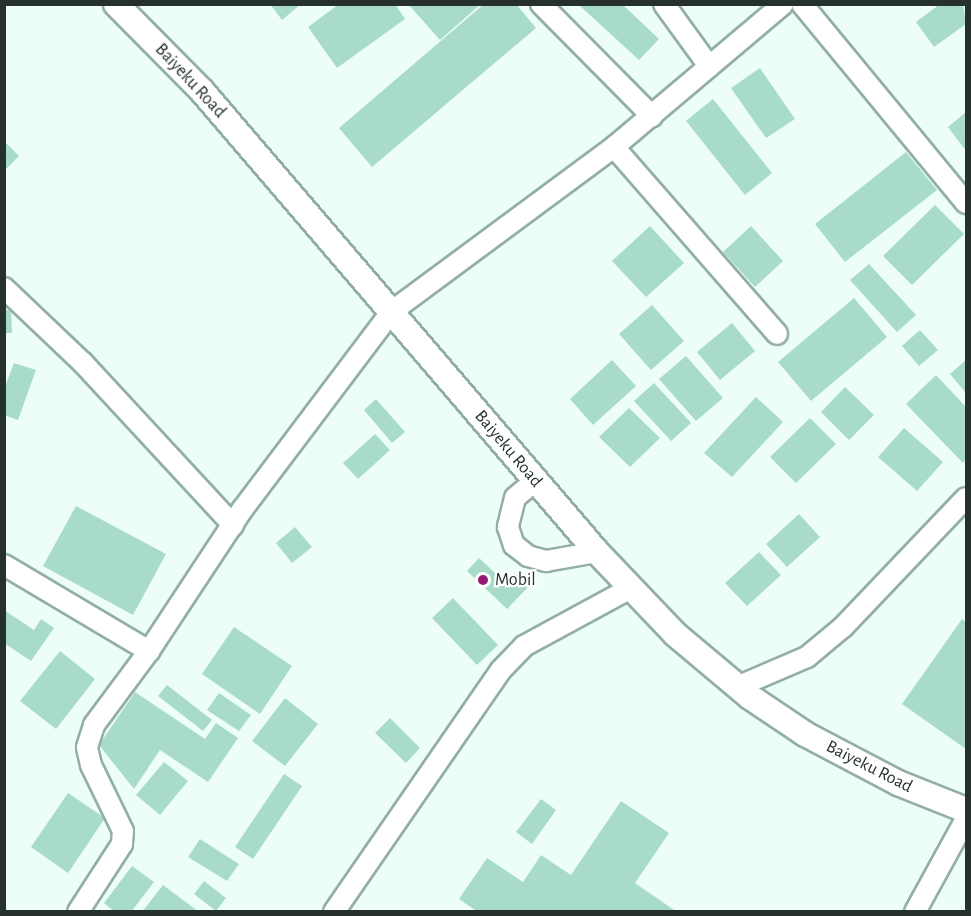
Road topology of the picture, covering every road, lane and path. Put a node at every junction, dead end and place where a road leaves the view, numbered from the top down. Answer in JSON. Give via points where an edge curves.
{"nodes":[{"id":1,"x":116,"y":4,"type":"edge"},
{"id":2,"x":541,"y":4,"type":"edge"},
{"id":3,"x":664,"y":4,"type":"edge"},
{"id":4,"x":783,"y":4,"type":"edge"},
{"id":5,"x":801,"y":4,"type":"edge"},
{"id":6,"x":709,"y":66,"type":"junction"},
{"id":7,"x":652,"y":116,"type":"junction"},
{"id":8,"x":614,"y":147,"type":"junction"},
{"id":9,"x":966,"y":204,"type":"edge"},
{"id":10,"x":4,"y":288,"type":"edge"},
{"id":11,"x":391,"y":312,"type":"junction"},
{"id":12,"x":777,"y":334,"type":"dead end"},
{"id":13,"x":535,"y":481,"type":"junction"},
{"id":14,"x":966,"y":498,"type":"edge"},
{"id":15,"x":233,"y":525,"type":"junction"},
{"id":16,"x":597,"y":552,"type":"junction"},
{"id":17,"x":4,"y":565,"type":"edge"},
{"id":18,"x":631,"y":588,"type":"junction"},
{"id":19,"x":149,"y":651,"type":"junction"},
{"id":20,"x":737,"y":687,"type":"junction"},
{"id":21,"x":965,"y":809,"type":"edge"},
{"id":22,"x":78,"y":912,"type":"edge"},
{"id":23,"x":334,"y":912,"type":"edge"},
{"id":24,"x":915,"y":912,"type":"edge"}],
"edges":[{"from":1,"to":11,"type":"main road","name":"Baiyeku Road","via":[[202,91]]},
{"from":2,"to":7,"type":"street"},
{"from":3,"to":6,"type":"street"},
{"from":4,"to":6,"type":"street"},
{"from":5,"to":9,"type":"street"},
{"from":6,"to":7,"type":"street"},
{"from":7,"to":8,"type":"street"},
{"from":8,"to":11,"type":"street"},
{"from":8,"to":12,"type":"street"},
{"from":10,"to":15,"type":"street","via":[[83,363]]},
{"from":11,"to":13,"type":"main road","name":"Baiyeku Road"},
{"from":11,"to":15,"type":"street"},
{"from":13,"to":16,"type":"main road","name":"Baiyeku Road"},
{"from":13,"to":16,"type":"street","via":[[515,498],[508,527],[514,544],[528,556],[546,561]]},
{"from":14,"to":20,"type":"street","via":[[843,627],[807,657]]},
{"from":15,"to":19,"type":"street"},
{"from":16,"to":18,"type":"main road","name":"Baiyeku Road"},
{"from":17,"to":19,"type":"street"},
{"from":18,"to":20,"type":"main road","name":"Baiyeku Road","via":[[675,634]]},
{"from":18,"to":23,"type":"street","via":[[524,645],[501,670]]},
{"from":19,"to":22,"type":"street","via":[[94,725],[87,747],[91,765],[123,831],[122,844]]},
{"from":20,"to":21,"type":"main road","name":"Baiyeku Road","via":[[816,739],[898,783]]},
{"from":21,"to":24,"type":"street"}]}
